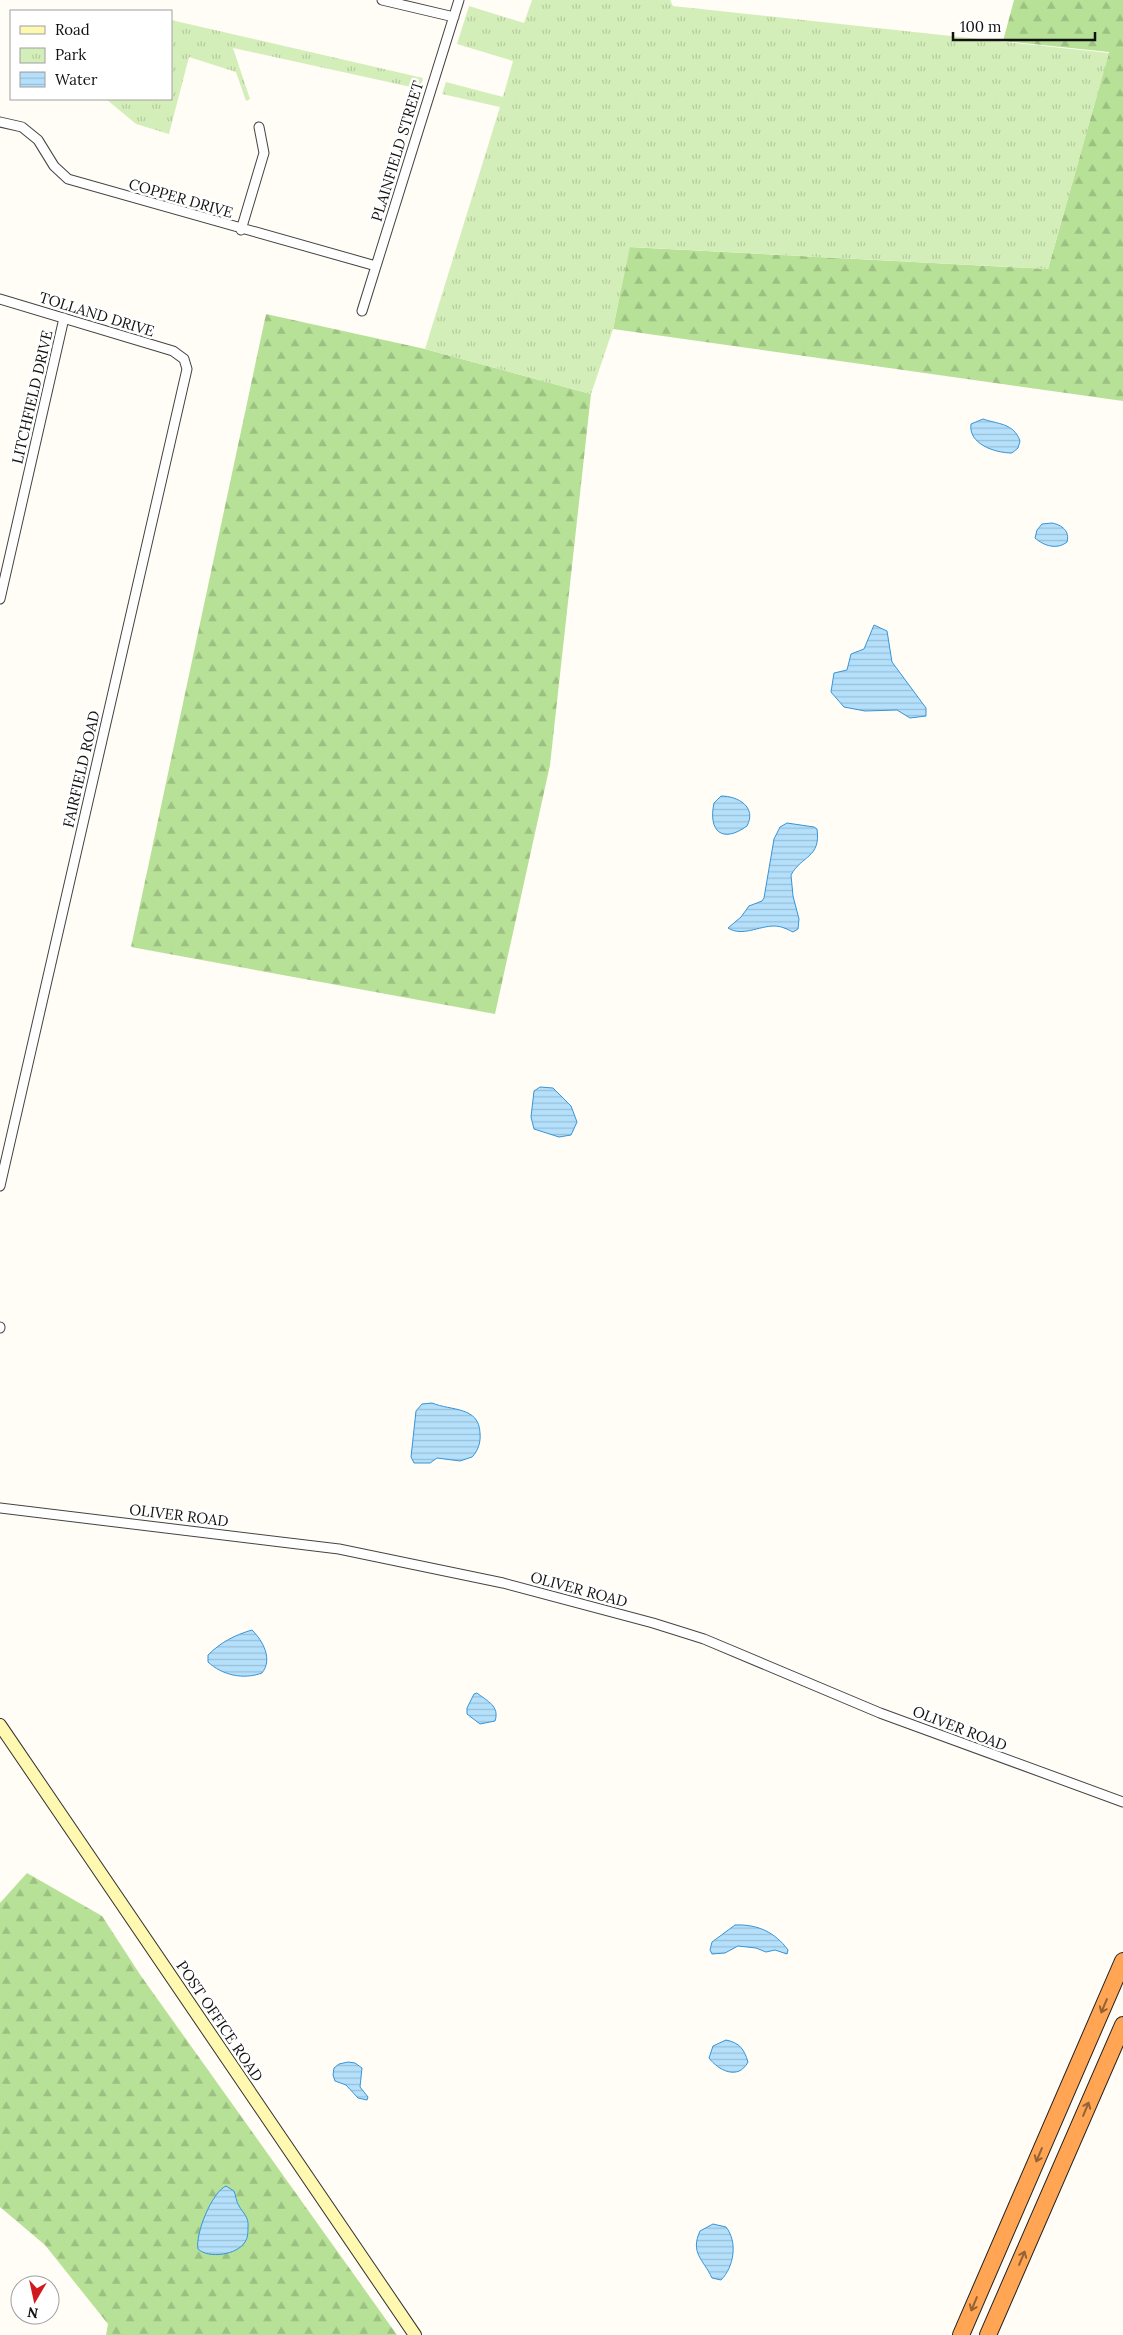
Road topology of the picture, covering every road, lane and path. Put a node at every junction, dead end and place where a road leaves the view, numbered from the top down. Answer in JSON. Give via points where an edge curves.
{"nodes":[{"id":1,"x":382,"y":0,"type":"edge"},
{"id":2,"x":459,"y":0,"type":"edge"},
{"id":3,"x":454,"y":17,"type":"junction"},
{"id":4,"x":0,"y":122,"type":"edge"},
{"id":5,"x":259,"y":127,"type":"dead end"},
{"id":6,"x":241,"y":230,"type":"junction"},
{"id":7,"x":376,"y":266,"type":"junction"},
{"id":8,"x":0,"y":299,"type":"edge"},
{"id":9,"x":362,"y":311,"type":"dead end"},
{"id":10,"x":64,"y":318,"type":"junction"},
{"id":11,"x":184,"y":359,"type":"joint"},
{"id":12,"x":0,"y":600,"type":"edge"},
{"id":13,"x":0,"y":1186,"type":"edge"},
{"id":14,"x":0,"y":1508,"type":"edge"},
{"id":15,"x":0,"y":1725,"type":"edge"},
{"id":16,"x":1123,"y":1802,"type":"edge"},
{"id":17,"x":1123,"y":1961,"type":"edge"},
{"id":18,"x":1123,"y":2024,"type":"edge"},
{"id":19,"x":415,"y":2335,"type":"edge"},
{"id":20,"x":961,"y":2335,"type":"edge"},
{"id":21,"x":988,"y":2335,"type":"edge"}],
"edges":[{"from":1,"to":3,"type":"street"},
{"from":2,"to":3,"type":"street","name":"PLAINFIELD STREET"},
{"from":3,"to":7,"type":"street","name":"PLAINFIELD STREET"},
{"from":4,"to":6,"type":"street","name":"COPPER DRIVE","via":[[22,127],[38,140],[54,166],[68,179]]},
{"from":5,"to":6,"type":"street","via":[[264,153]]},
{"from":6,"to":7,"type":"street","name":"COPPER DRIVE"},
{"from":7,"to":9,"type":"street","name":"PLAINFIELD STREET"},
{"from":8,"to":10,"type":"street","name":"TOLLAND DRIVE"},
{"from":10,"to":11,"type":"street","name":"TOLLAND DRIVE","via":[[173,351]]},
{"from":10,"to":12,"type":"street","name":"LITCHFIELD DRIVE"},
{"from":11,"to":13,"type":"street","name":"FAIRFIELD ROAD","via":[[187,369],[162,483]]},
{"from":14,"to":16,"type":"street","name":"OLIVER ROAD","via":[[339,1549],[503,1583],[704,1639],[880,1713]]},
{"from":15,"to":19,"type":"street","name":"POST OFFICE ROAD"},
{"from":17,"to":20,"type":"highway","one_way":true},
{"from":21,"to":18,"type":"highway","one_way":true}]}
